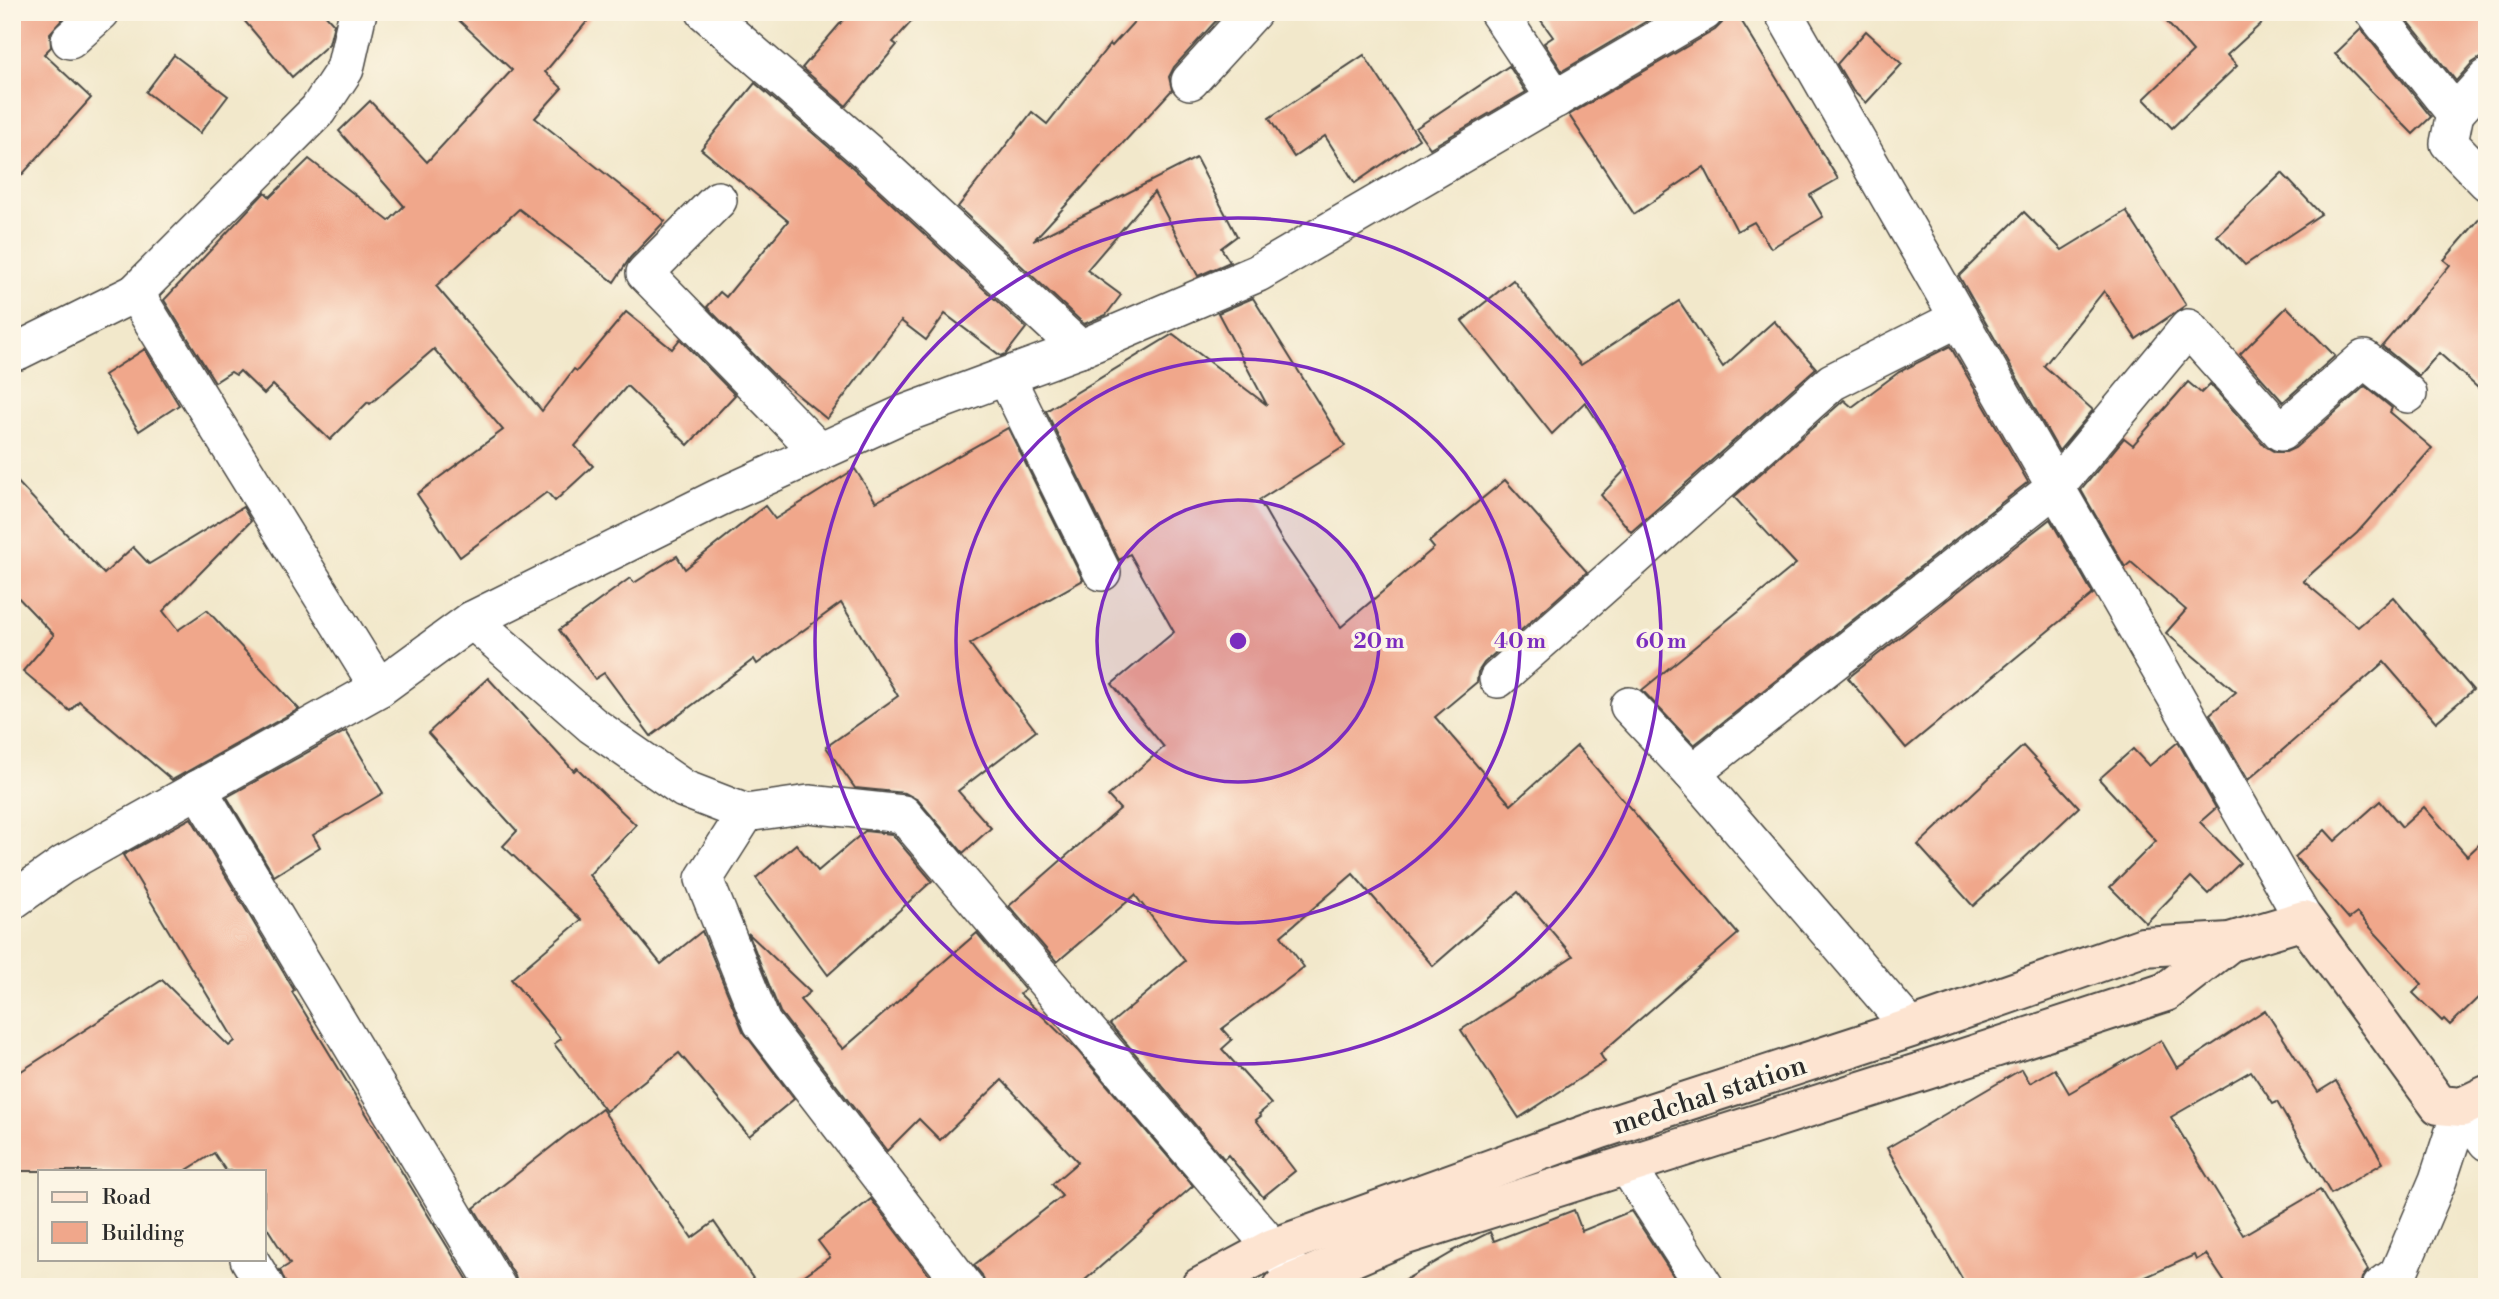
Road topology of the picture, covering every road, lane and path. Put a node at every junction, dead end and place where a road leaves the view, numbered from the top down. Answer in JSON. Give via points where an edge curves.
{"nodes":[{"id":1,"x":101,"y":12,"type":"edge"},
{"id":2,"x":358,"y":12,"type":"edge"},
{"id":3,"x":1253,"y":12,"type":"edge"},
{"id":4,"x":1498,"y":12,"type":"edge"},
{"id":5,"x":1704,"y":12,"type":"edge"},
{"id":6,"x":1783,"y":12,"type":"edge"},
{"id":7,"x":2374,"y":12,"type":"edge"},
{"id":8,"x":720,"y":17,"type":"edge"},
{"id":9,"x":70,"y":40,"type":"dead end"},
{"id":10,"x":2487,"y":78,"type":"edge"},
{"id":11,"x":1190,"y":81,"type":"dead end"},
{"id":12,"x":1556,"y":99,"type":"junction"},
{"id":13,"x":2455,"y":113,"type":"junction"},
{"id":14,"x":2487,"y":182,"type":"edge"},
{"id":15,"x":718,"y":200,"type":"dead end"},
{"id":16,"x":135,"y":293,"type":"junction"},
{"id":17,"x":1959,"y":318,"type":"junction"},
{"id":18,"x":12,"y":347,"type":"edge"},
{"id":19,"x":1080,"y":349,"type":"junction"},
{"id":20,"x":1006,"y":377,"type":"junction"},
{"id":21,"x":2407,"y":394,"type":"dead end"},
{"id":22,"x":820,"y":452,"type":"junction"},
{"id":23,"x":2056,"y":487,"type":"junction"},
{"id":24,"x":1102,"y":572,"type":"dead end"},
{"id":25,"x":472,"y":620,"type":"junction"},
{"id":26,"x":1498,"y":679,"type":"dead end"},
{"id":27,"x":379,"y":688,"type":"junction"},
{"id":28,"x":1629,"y":706,"type":"dead end"},
{"id":29,"x":1692,"y":773,"type":"junction"},
{"id":30,"x":198,"y":789,"type":"junction"},
{"id":31,"x":746,"y":813,"type":"junction"},
{"id":32,"x":12,"y":901,"type":"edge"},
{"id":33,"x":2304,"y":920,"type":"junction"},
{"id":34,"x":2230,"y":942,"type":"junction"},
{"id":35,"x":1911,"y":1028,"type":"junction"},
{"id":36,"x":2475,"y":1101,"type":"edge"},
{"id":37,"x":2487,"y":1142,"type":"edge"},
{"id":38,"x":1627,"y":1166,"type":"junction"},
{"id":39,"x":1273,"y":1248,"type":"junction"},
{"id":40,"x":249,"y":1260,"type":"edge"},
{"id":41,"x":1292,"y":1283,"type":"edge"},
{"id":42,"x":266,"y":1287,"type":"edge"},
{"id":43,"x":497,"y":1287,"type":"edge"},
{"id":44,"x":965,"y":1287,"type":"edge"},
{"id":45,"x":1200,"y":1287,"type":"edge"},
{"id":46,"x":1705,"y":1287,"type":"edge"},
{"id":47,"x":2381,"y":1287,"type":"edge"}],
"edges":[{"from":1,"to":9,"type":"street"},
{"from":2,"to":16,"type":"street","via":[[345,69],[318,110]]},
{"from":3,"to":11,"type":"street"},
{"from":4,"to":12,"type":"street"},
{"from":5,"to":12,"type":"street"},
{"from":6,"to":17,"type":"street"},
{"from":7,"to":13,"type":"street"},
{"from":8,"to":19,"type":"street"},
{"from":10,"to":13,"type":"street"},
{"from":12,"to":19,"type":"street","via":[[1258,273]]},
{"from":13,"to":14,"type":"street","via":[[2449,143]]},
{"from":15,"to":22,"type":"street","via":[[645,273]]},
{"from":16,"to":18,"type":"street","via":[[18,351]]},
{"from":16,"to":27,"type":"street"},
{"from":17,"to":23,"type":"street"},
{"from":17,"to":26,"type":"street","via":[[1832,382]]},
{"from":19,"to":20,"type":"street"},
{"from":20,"to":22,"type":"street","via":[[901,415]]},
{"from":20,"to":24,"type":"street"},
{"from":21,"to":23,"type":"street","via":[[2364,359],[2281,432],[2188,328]]},
{"from":22,"to":25,"type":"street"},
{"from":23,"to":29,"type":"street"},
{"from":23,"to":33,"type":"street"},
{"from":25,"to":27,"type":"street"},
{"from":25,"to":31,"type":"street","via":[[602,732],[684,789]]},
{"from":27,"to":30,"type":"street"},
{"from":28,"to":29,"type":"street"},
{"from":29,"to":35,"type":"street"},
{"from":30,"to":32,"type":"street","via":[[63,866]]},
{"from":30,"to":43,"type":"street"},
{"from":31,"to":39,"type":"street","via":[[810,804],[903,814]]},
{"from":31,"to":44,"type":"street","via":[[704,879],[762,1023]]},
{"from":33,"to":34,"type":"street","name":"medchal station"},
{"from":33,"to":36,"type":"street","via":[[2439,1105]]},
{"from":34,"to":35,"type":"street","name":"medchal station","via":[[2143,947]]},
{"from":34,"to":38,"type":"street","name":"medchal station","via":[[2166,992]]},
{"from":35,"to":39,"type":"street","name":"medchal station","via":[[1601,1129]]},
{"from":36,"to":37,"type":"street"},
{"from":36,"to":47,"type":"street","via":[[2398,1274]]},
{"from":38,"to":41,"type":"street","name":"medchal station","via":[[1403,1236]]},
{"from":38,"to":46,"type":"street"},
{"from":39,"to":41,"type":"street"},
{"from":39,"to":45,"type":"street","name":"medchal station"},
{"from":40,"to":42,"type":"street"}]}
